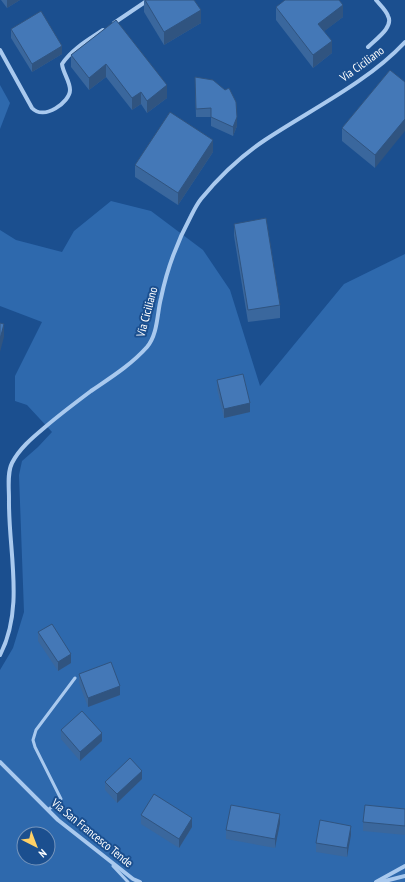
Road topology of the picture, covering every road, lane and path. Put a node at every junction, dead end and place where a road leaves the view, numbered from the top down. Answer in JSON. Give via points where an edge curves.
{"nodes":[{"id":1,"x":148,"y":0,"type":"edge"},
{"id":2,"x":376,"y":0,"type":"edge"},
{"id":3,"x":405,"y":42,"type":"edge"},
{"id":4,"x":368,"y":47,"type":"dead end"},
{"id":5,"x":0,"y":50,"type":"edge"},
{"id":6,"x":0,"y":655,"type":"edge"},
{"id":7,"x":75,"y":678,"type":"dead end"},
{"id":8,"x":0,"y":762,"type":"edge"},
{"id":9,"x":48,"y":810,"type":"junction"},
{"id":10,"x":107,"y":858,"type":"junction"},
{"id":11,"x":405,"y":866,"type":"edge"},
{"id":12,"x":405,"y":876,"type":"edge"},
{"id":13,"x":128,"y":882,"type":"edge"},
{"id":14,"x":140,"y":882,"type":"edge"},
{"id":15,"x":376,"y":882,"type":"edge"},
{"id":16,"x":381,"y":882,"type":"edge"}],
"edges":[{"from":1,"to":5,"type":"street","via":[[66,57],[62,64],[70,92],[57,108],[48,112],[38,113],[32,108]]},
{"from":2,"to":4,"type":"street","via":[[390,21],[388,27]]},
{"from":3,"to":6,"type":"street","name":"Via Ciciliano","via":[[352,85],[263,141],[216,181],[199,201],[180,236],[149,345],[133,361],[64,411],[19,452],[12,464],[9,478],[10,547],[14,587],[12,621],[6,645]]},
{"from":7,"to":9,"type":"lane","via":[[36,730],[33,740],[61,799]]},
{"from":8,"to":9,"type":"street","name":"Via San Francesco Tende"},
{"from":9,"to":10,"type":"street","name":"Via San Francesco Tende"},
{"from":10,"to":13,"type":"lane"},
{"from":10,"to":14,"type":"street","name":"Via San Francesco Tende"},
{"from":11,"to":15,"type":"street"},
{"from":12,"to":16,"type":"street"}]}
